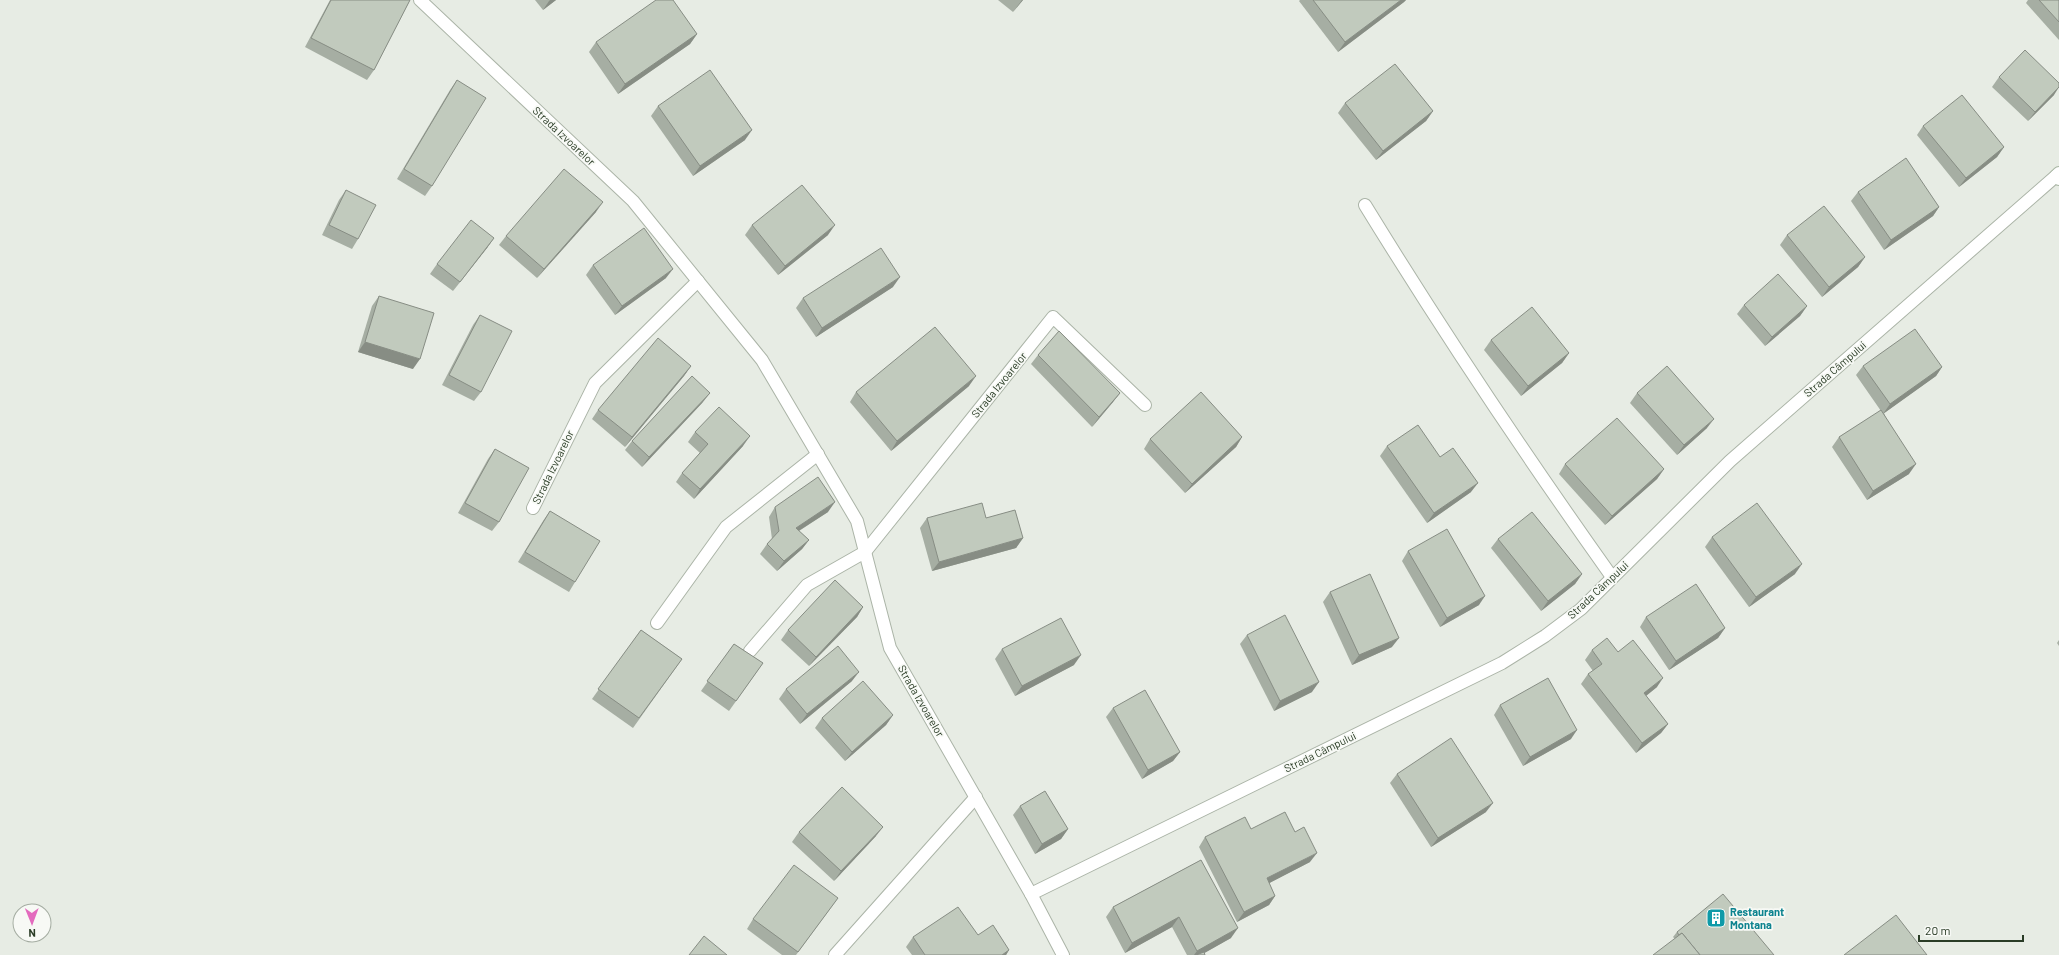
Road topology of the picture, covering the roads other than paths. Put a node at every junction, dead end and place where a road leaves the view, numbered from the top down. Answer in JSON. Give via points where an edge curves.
{"nodes":[{"id":1,"x":420,"y":0,"type":"edge"},
{"id":2,"x":2058,"y":176,"type":"edge"},
{"id":3,"x":1365,"y":205,"type":"dead end"},
{"id":4,"x":698,"y":281,"type":"junction"},
{"id":5,"x":1144,"y":405,"type":"dead end"},
{"id":6,"x":818,"y":454,"type":"junction"},
{"id":7,"x":533,"y":508,"type":"dead end"},
{"id":8,"x":865,"y":552,"type":"junction"},
{"id":9,"x":1612,"y":578,"type":"junction"},
{"id":10,"x":657,"y":623,"type":"dead end"},
{"id":11,"x":750,"y":651,"type":"dead end"},
{"id":12,"x":976,"y":797,"type":"junction"},
{"id":13,"x":1031,"y":894,"type":"junction"},
{"id":14,"x":836,"y":955,"type":"edge"},
{"id":15,"x":1063,"y":955,"type":"edge"}],
"edges":[{"from":1,"to":4,"type":"street","name":"Strada Izvoarelor","via":[[632,201]]},
{"from":2,"to":9,"type":"street","name":"Strada Câmpului","via":[[1730,460]]},
{"from":3,"to":9,"type":"street","via":[[1422,298],[1539,475]]},
{"from":4,"to":6,"type":"street","name":"Strada Izvoarelor","via":[[762,360]]},
{"from":4,"to":7,"type":"street","name":"Strada Izvoarelor","via":[[595,383]]},
{"from":5,"to":8,"type":"street","name":"Strada Izvoarelor","via":[[1053,318]]},
{"from":6,"to":8,"type":"street","name":"Strada Izvoarelor","via":[[857,521]]},
{"from":6,"to":10,"type":"street","via":[[726,527]]},
{"from":8,"to":11,"type":"street","name":"Strada Izvoarelor","via":[[807,584]]},
{"from":8,"to":12,"type":"street","name":"Strada Izvoarelor","via":[[890,648]]},
{"from":9,"to":13,"type":"street","name":"Strada Câmpului","via":[[1581,609],[1502,663]]},
{"from":12,"to":13,"type":"street","name":"Strada Izvoarelor"},
{"from":12,"to":14,"type":"street"},
{"from":13,"to":15,"type":"street","name":"Strada Izvoarelor"}]}
